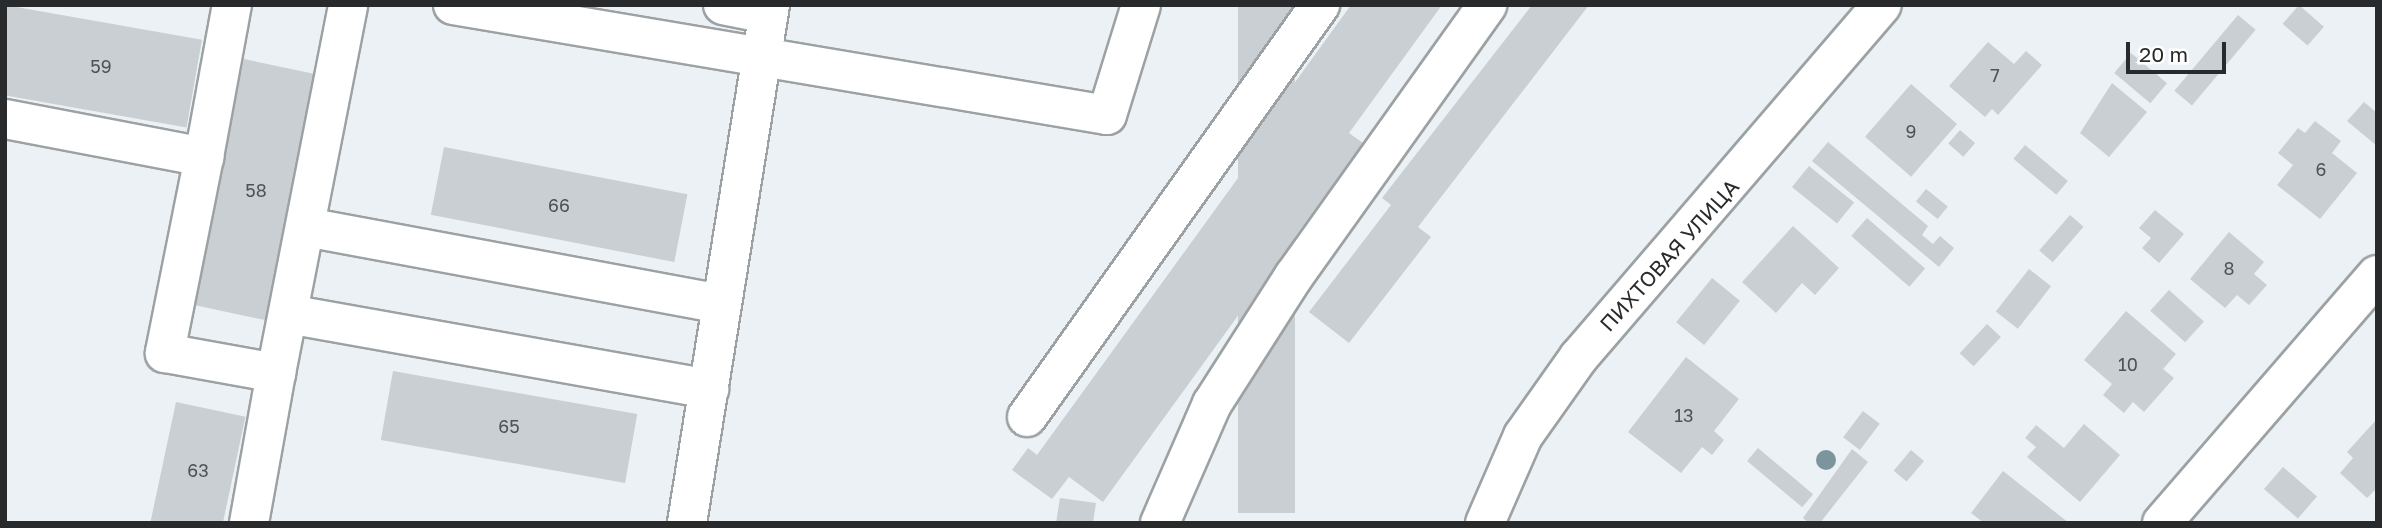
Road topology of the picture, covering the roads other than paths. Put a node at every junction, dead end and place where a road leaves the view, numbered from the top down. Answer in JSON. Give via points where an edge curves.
{"nodes":[{"id":1,"x":232,"y":5,"type":"edge"},
{"id":2,"x":348,"y":5,"type":"edge"},
{"id":3,"x":453,"y":5,"type":"edge"},
{"id":4,"x":723,"y":5,"type":"edge"},
{"id":5,"x":1140,"y":5,"type":"edge"},
{"id":6,"x":1320,"y":5,"type":"edge"},
{"id":7,"x":1487,"y":5,"type":"edge"},
{"id":8,"x":1882,"y":5,"type":"edge"},
{"id":9,"x":769,"y":9,"type":"edge"},
{"id":10,"x":763,"y":59,"type":"junction"},
{"id":11,"x":5,"y":120,"type":"edge"},
{"id":12,"x":204,"y":157,"type":"junction"},
{"id":13,"x":306,"y":227,"type":"junction"},
{"id":14,"x":2377,"y":275,"type":"edge"},
{"id":15,"x":722,"y":304,"type":"junction"},
{"id":16,"x":288,"y":314,"type":"junction"},
{"id":17,"x":276,"y":373,"type":"junction"},
{"id":18,"x":709,"y":389,"type":"junction"},
{"id":19,"x":1027,"y":417,"type":"dead end"},
{"id":20,"x":249,"y":523,"type":"edge"},
{"id":21,"x":687,"y":523,"type":"edge"},
{"id":22,"x":1160,"y":523,"type":"edge"},
{"id":23,"x":1485,"y":523,"type":"edge"},
{"id":24,"x":2162,"y":523,"type":"edge"}],
"edges":[{"from":1,"to":12,"type":"street"},
{"from":2,"to":13,"type":"street"},
{"from":3,"to":10,"type":"street"},
{"from":4,"to":9,"type":"street"},
{"from":5,"to":10,"type":"street","via":[[1107,115]]},
{"from":6,"to":19,"type":"street"},
{"from":7,"to":22,"type":"street","via":[[1294,276],[1212,404],[1164,500]]},
{"from":8,"to":23,"type":"street","name":"ПИХТОВАЯ УЛИЦА","via":[[1578,357],[1523,436]]},
{"from":9,"to":10,"type":"street"},
{"from":10,"to":15,"type":"street"},
{"from":11,"to":12,"type":"street"},
{"from":12,"to":17,"type":"street","via":[[165,353]]},
{"from":13,"to":15,"type":"street"},
{"from":13,"to":16,"type":"street"},
{"from":14,"to":24,"type":"street"},
{"from":15,"to":18,"type":"street"},
{"from":16,"to":17,"type":"street"},
{"from":16,"to":18,"type":"street"},
{"from":17,"to":20,"type":"street"},
{"from":18,"to":21,"type":"street"}]}
